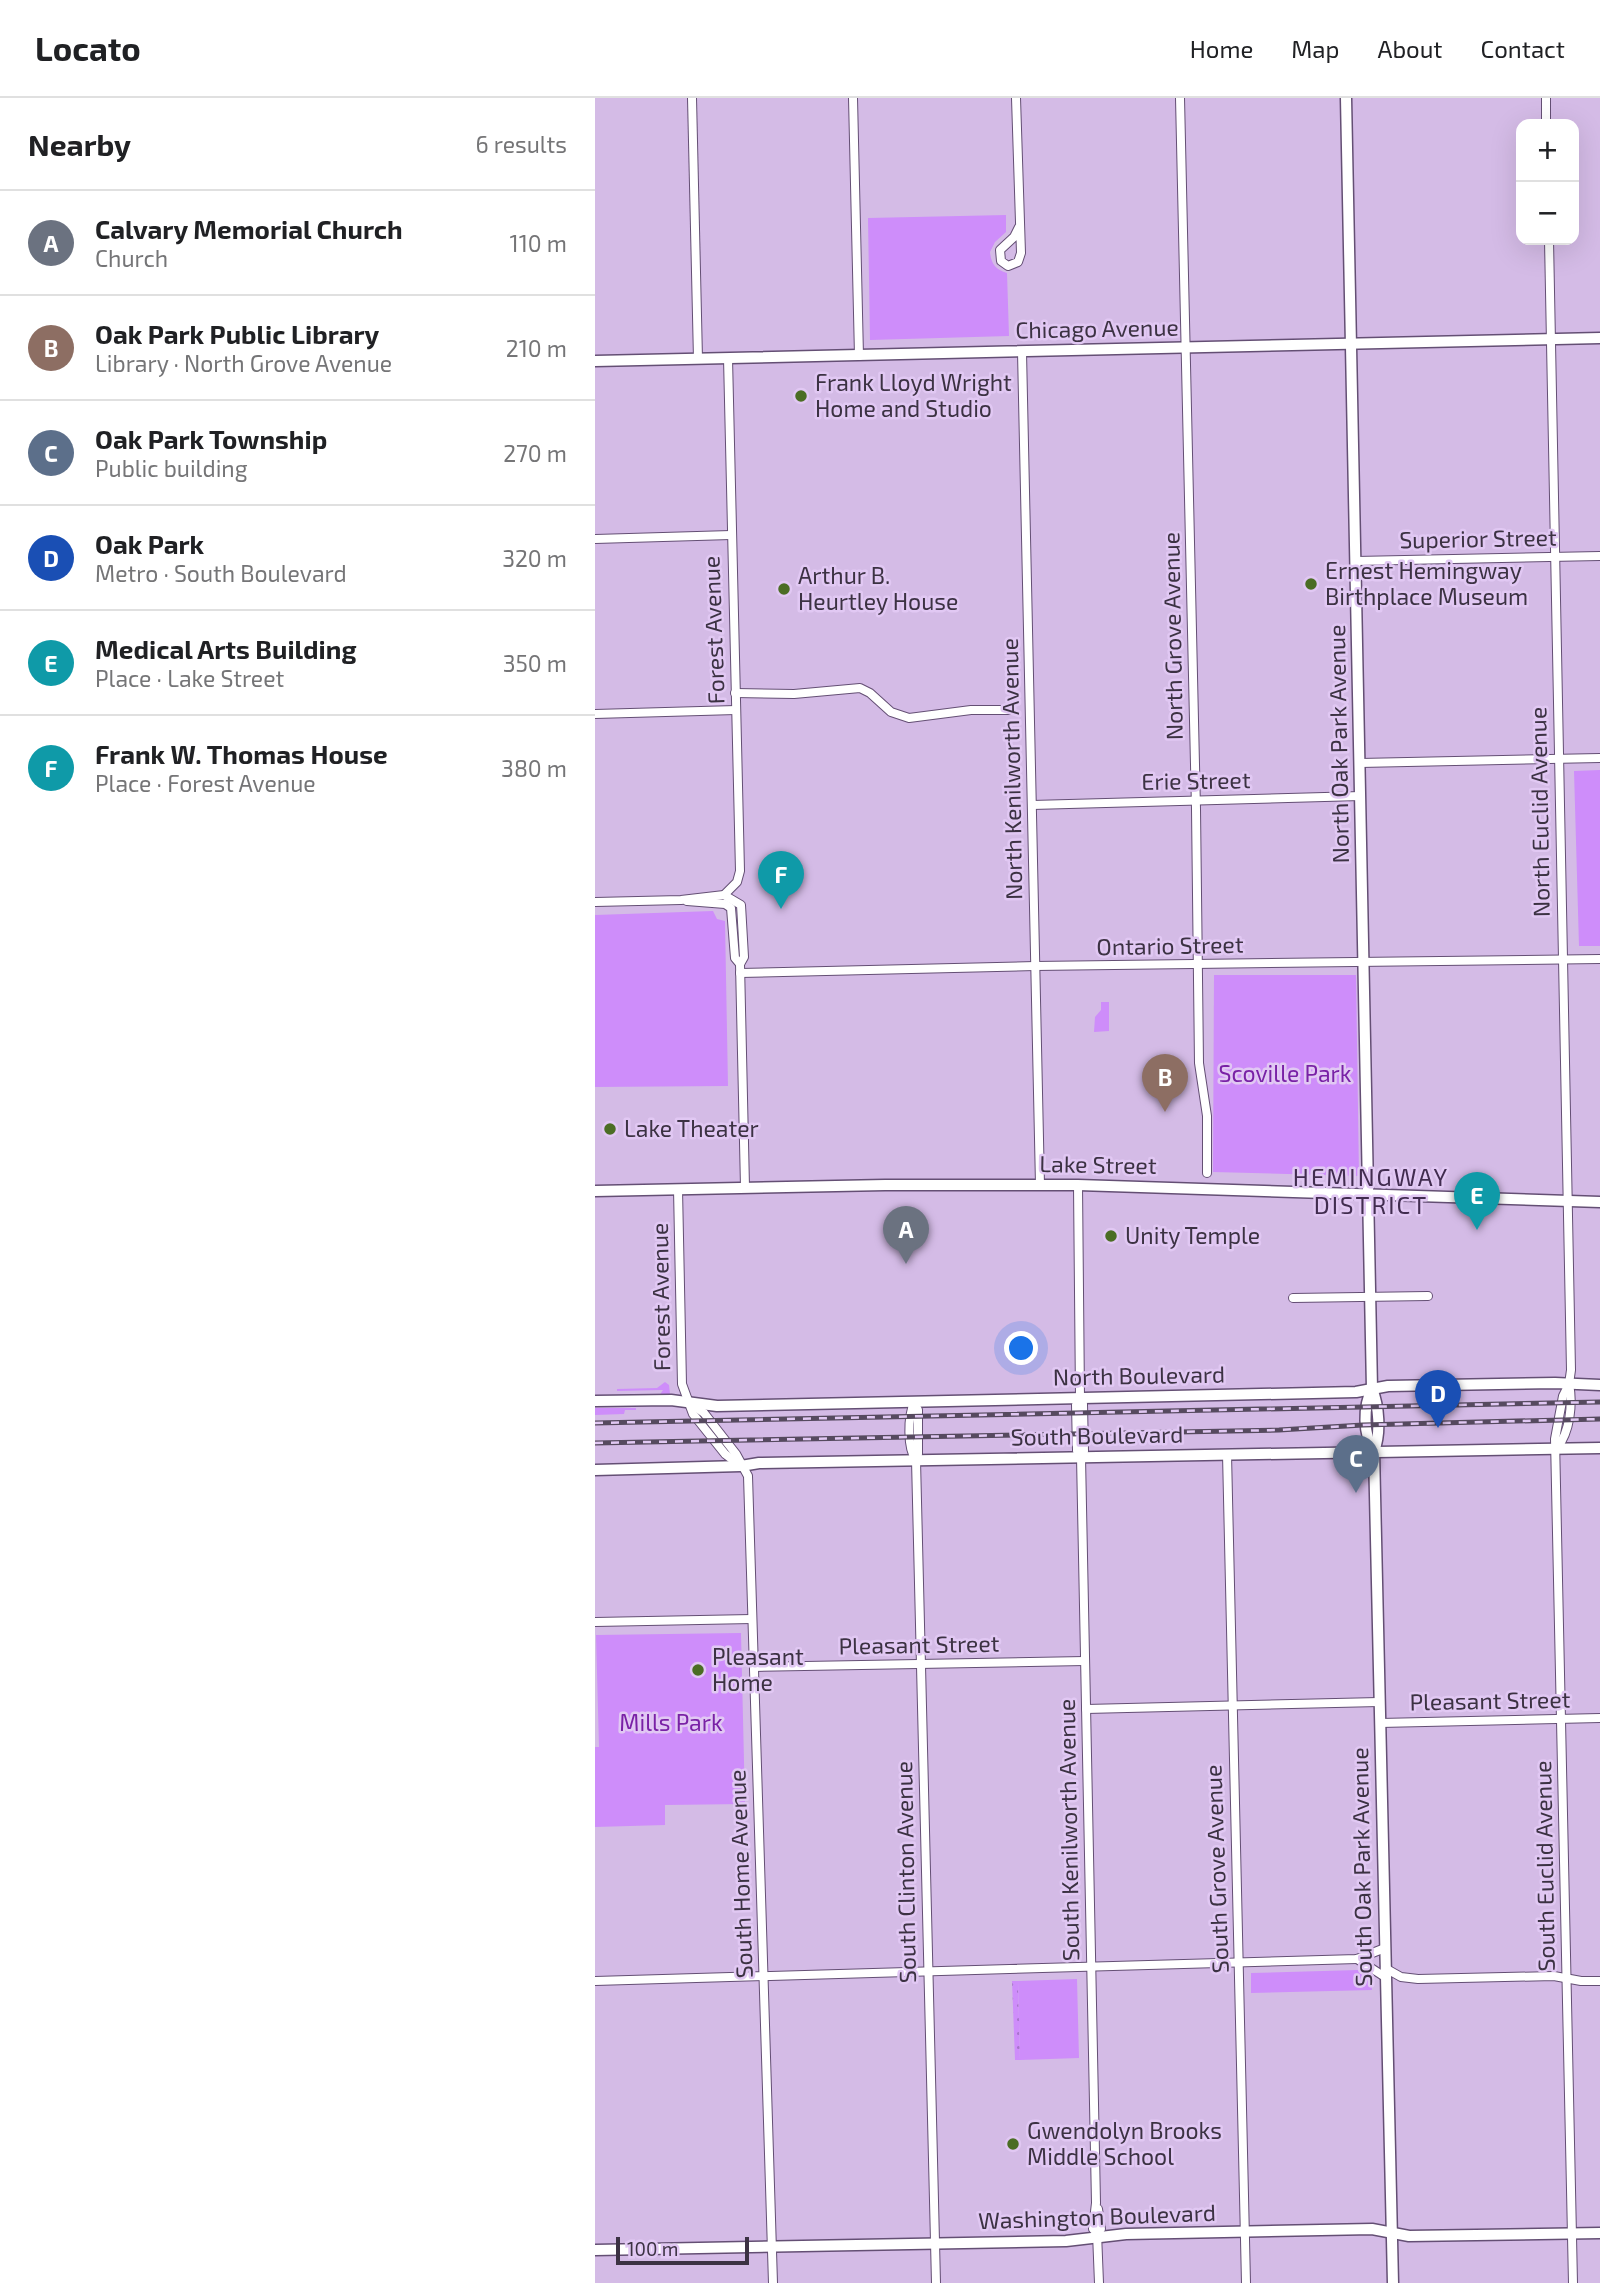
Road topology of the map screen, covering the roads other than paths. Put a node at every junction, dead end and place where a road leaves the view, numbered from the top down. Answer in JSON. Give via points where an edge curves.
{"nodes":[{"id":1,"x":692,"y":98,"type":"edge"},
{"id":2,"x":853,"y":98,"type":"edge"},
{"id":3,"x":1016,"y":98,"type":"edge"},
{"id":4,"x":1181,"y":98,"type":"edge"},
{"id":5,"x":1346,"y":98,"type":"edge"},
{"id":6,"x":1546,"y":98,"type":"edge"},
{"id":7,"x":1546,"y":119,"type":"edge"},
{"id":8,"x":1019,"y":227,"type":"dead end"},
{"id":9,"x":1549,"y":245,"type":"edge"},
{"id":10,"x":1600,"y":338,"type":"edge"},
{"id":11,"x":1551,"y":339,"type":"junction"},
{"id":12,"x":1352,"y":344,"type":"junction"},
{"id":13,"x":1186,"y":348,"type":"junction"},
{"id":14,"x":1022,"y":352,"type":"junction"},
{"id":15,"x":859,"y":356,"type":"junction"},
{"id":16,"x":728,"y":358,"type":"junction"},
{"id":17,"x":698,"y":359,"type":"junction"},
{"id":18,"x":595,"y":361,"type":"edge"},
{"id":19,"x":731,"y":535,"type":"junction"},
{"id":20,"x":595,"y":538,"type":"edge"},
{"id":21,"x":1600,"y":556,"type":"edge"},
{"id":22,"x":1555,"y":557,"type":"junction"},
{"id":23,"x":1356,"y":561,"type":"junction"},
{"id":24,"x":735,"y":693,"type":"junction"},
{"id":25,"x":736,"y":710,"type":"junction"},
{"id":26,"x":1010,"y":710,"type":"dead end"},
{"id":27,"x":595,"y":714,"type":"edge"},
{"id":28,"x":1600,"y":758,"type":"edge"},
{"id":29,"x":1559,"y":759,"type":"junction"},
{"id":30,"x":1360,"y":763,"type":"junction"},
{"id":31,"x":1361,"y":796,"type":"junction"},
{"id":32,"x":1196,"y":800,"type":"junction"},
{"id":33,"x":1031,"y":805,"type":"junction"},
{"id":34,"x":719,"y":898,"type":"junction"},
{"id":35,"x":595,"y":902,"type":"edge"},
{"id":36,"x":1563,"y":959,"type":"junction"},
{"id":37,"x":1600,"y":959,"type":"edge"},
{"id":38,"x":1364,"y":963,"type":"junction"},
{"id":39,"x":1199,"y":964,"type":"junction"},
{"id":40,"x":1035,"y":967,"type":"junction"},
{"id":41,"x":740,"y":969,"type":"junction"},
{"id":42,"x":1207,"y":1173,"type":"dead end"},
{"id":43,"x":1040,"y":1185,"type":"junction"},
{"id":44,"x":1077,"y":1185,"type":"junction"},
{"id":45,"x":745,"y":1187,"type":"junction"},
{"id":46,"x":678,"y":1189,"type":"junction"},
{"id":47,"x":595,"y":1191,"type":"edge"},
{"id":48,"x":1369,"y":1194,"type":"junction"},
{"id":49,"x":1567,"y":1201,"type":"junction"},
{"id":50,"x":1600,"y":1202,"type":"edge"},
{"id":51,"x":1428,"y":1296,"type":"dead end"},
{"id":52,"x":1371,"y":1297,"type":"junction"},
{"id":53,"x":1293,"y":1298,"type":"dead end"},
{"id":54,"x":1569,"y":1384,"type":"junction"},
{"id":55,"x":1600,"y":1385,"type":"edge"},
{"id":56,"x":1373,"y":1389,"type":"junction"},
{"id":57,"x":1080,"y":1398,"type":"junction"},
{"id":58,"x":595,"y":1401,"type":"edge"},
{"id":59,"x":690,"y":1403,"type":"junction"},
{"id":60,"x":914,"y":1403,"type":"junction"},
{"id":61,"x":1557,"y":1448,"type":"junction"},
{"id":62,"x":1600,"y":1448,"type":"edge"},
{"id":63,"x":1374,"y":1451,"type":"junction"},
{"id":64,"x":1227,"y":1454,"type":"junction"},
{"id":65,"x":1081,"y":1457,"type":"junction"},
{"id":66,"x":916,"y":1460,"type":"junction"},
{"id":67,"x":741,"y":1466,"type":"junction"},
{"id":68,"x":595,"y":1470,"type":"edge"},
{"id":69,"x":753,"y":1619,"type":"junction"},
{"id":70,"x":595,"y":1622,"type":"edge"},
{"id":71,"x":1085,"y":1661,"type":"junction"},
{"id":72,"x":920,"y":1665,"type":"junction"},
{"id":73,"x":754,"y":1667,"type":"junction"},
{"id":74,"x":1379,"y":1702,"type":"junction"},
{"id":75,"x":1232,"y":1706,"type":"junction"},
{"id":76,"x":1086,"y":1709,"type":"junction"},
{"id":77,"x":1600,"y":1718,"type":"edge"},
{"id":78,"x":1561,"y":1719,"type":"junction"},
{"id":79,"x":1380,"y":1723,"type":"junction"},
{"id":80,"x":1385,"y":1948,"type":"junction"},
{"id":81,"x":1357,"y":1959,"type":"junction"},
{"id":82,"x":1239,"y":1962,"type":"junction"},
{"id":83,"x":1091,"y":1966,"type":"junction"},
{"id":84,"x":927,"y":1971,"type":"junction"},
{"id":85,"x":764,"y":1976,"type":"junction"},
{"id":86,"x":1385,"y":1977,"type":"junction"},
{"id":87,"x":1418,"y":1979,"type":"junction"},
{"id":88,"x":1567,"y":1979,"type":"junction"},
{"id":89,"x":595,"y":1980,"type":"edge"},
{"id":90,"x":1600,"y":1981,"type":"edge"},
{"id":91,"x":1245,"y":2232,"type":"junction"},
{"id":92,"x":1391,"y":2232,"type":"junction"},
{"id":93,"x":1600,"y":2233,"type":"edge"},
{"id":94,"x":1573,"y":2234,"type":"junction"},
{"id":95,"x":1097,"y":2236,"type":"junction"},
{"id":96,"x":936,"y":2244,"type":"junction"},
{"id":97,"x":772,"y":2247,"type":"junction"},
{"id":98,"x":595,"y":2250,"type":"edge"},
{"id":99,"x":773,"y":2283,"type":"edge"},
{"id":100,"x":936,"y":2283,"type":"edge"},
{"id":101,"x":1099,"y":2283,"type":"edge"},
{"id":102,"x":1246,"y":2283,"type":"edge"},
{"id":103,"x":1393,"y":2283,"type":"edge"},
{"id":104,"x":1573,"y":2283,"type":"edge"}],
"edges":[{"from":1,"to":17,"type":"street"},
{"from":2,"to":15,"type":"street"},
{"from":3,"to":8,"type":"street"},
{"from":4,"to":13,"type":"street","name":"North Grove Avenue"},
{"from":5,"to":12,"type":"street","name":"North Oak Park Avenue"},
{"from":6,"to":7,"type":"street"},
{"from":9,"to":11,"type":"street","name":"North Euclid Avenue"},
{"from":10,"to":11,"type":"street","name":"Chicago Avenue"},
{"from":11,"to":12,"type":"street","name":"Chicago Avenue"},
{"from":11,"to":22,"type":"street","name":"North Euclid Avenue"},
{"from":12,"to":13,"type":"street","name":"Chicago Avenue"},
{"from":12,"to":23,"type":"street","name":"North Oak Park Avenue"},
{"from":13,"to":14,"type":"street","name":"Chicago Avenue"},
{"from":13,"to":32,"type":"street","name":"North Grove Avenue"},
{"from":14,"to":15,"type":"street","name":"Chicago Avenue"},
{"from":14,"to":33,"type":"street","name":"North Kenilworth Avenue"},
{"from":15,"to":16,"type":"street","name":"Chicago Avenue"},
{"from":16,"to":17,"type":"street","name":"Chicago Avenue"},
{"from":16,"to":19,"type":"street","name":"Forest Avenue"},
{"from":17,"to":18,"type":"street","name":"Chicago Avenue"},
{"from":19,"to":20,"type":"street"},
{"from":19,"to":24,"type":"street","name":"Forest Avenue"},
{"from":21,"to":22,"type":"street","name":"Superior Street"},
{"from":22,"to":23,"type":"street","name":"Superior Street"},
{"from":22,"to":29,"type":"street","name":"North Euclid Avenue"},
{"from":23,"to":30,"type":"street","name":"North Oak Park Avenue"},
{"from":24,"to":25,"type":"street","name":"Forest Avenue"},
{"from":24,"to":26,"type":"street","via":[[860,688],[891,712],[909,718]]},
{"from":25,"to":27,"type":"street"},
{"from":25,"to":34,"type":"street","name":"Forest Avenue","via":[[740,877]]},
{"from":28,"to":29,"type":"street"},
{"from":29,"to":30,"type":"street"},
{"from":29,"to":36,"type":"street","name":"North Euclid Avenue"},
{"from":30,"to":31,"type":"street","name":"North Oak Park Avenue"},
{"from":31,"to":32,"type":"street","name":"Erie Street"},
{"from":31,"to":38,"type":"street","name":"North Oak Park Avenue"},
{"from":32,"to":33,"type":"street","name":"Erie Street"},
{"from":32,"to":39,"type":"street","name":"North Grove Avenue"},
{"from":33,"to":40,"type":"street","name":"North Kenilworth Avenue"},
{"from":34,"to":35,"type":"street"},
{"from":34,"to":41,"type":"street","via":[[741,905],[735,958]]},
{"from":36,"to":37,"type":"street","name":"Ontario Street"},
{"from":36,"to":38,"type":"street","name":"Ontario Street"},
{"from":36,"to":49,"type":"street","name":"North Euclid Avenue"},
{"from":38,"to":39,"type":"street","name":"Ontario Street"},
{"from":38,"to":48,"type":"street","name":"North Oak Park Avenue"},
{"from":39,"to":40,"type":"street","name":"Ontario Street"},
{"from":39,"to":42,"type":"street","name":"North Grove Avenue","via":[[1199,1063],[1207,1116]]},
{"from":40,"to":41,"type":"street","name":"Ontario Street"},
{"from":40,"to":43,"type":"street","name":"North Kenilworth Avenue"},
{"from":41,"to":45,"type":"street"},
{"from":43,"to":44,"type":"street","name":"Lake Street"},
{"from":43,"to":45,"type":"street","name":"Lake Street"},
{"from":44,"to":48,"type":"street","name":"Lake Street"},
{"from":44,"to":57,"type":"street"},
{"from":45,"to":46,"type":"street","name":"Lake Street"},
{"from":46,"to":47,"type":"street","name":"Lake Street"},
{"from":46,"to":59,"type":"street","name":"Forest Avenue","via":[[682,1384]]},
{"from":48,"to":49,"type":"street","name":"Lake Street"},
{"from":48,"to":52,"type":"street","name":"North Oak Park Avenue"},
{"from":49,"to":50,"type":"street","name":"Lake Street"},
{"from":49,"to":54,"type":"street","name":"North Euclid Avenue"},
{"from":51,"to":52,"type":"street"},
{"from":52,"to":53,"type":"street"},
{"from":52,"to":56,"type":"street","name":"North Oak Park Avenue"},
{"from":54,"to":55,"type":"street","name":"North Boulevard"},
{"from":54,"to":56,"type":"street","name":"North Boulevard"},
{"from":54,"to":61,"type":"street","name":"North Euclid Avenue","via":[[1572,1396],[1565,1438]]},
{"from":56,"to":57,"type":"street","name":"North Boulevard"},
{"from":56,"to":63,"type":"street","name":"North Oak Park Avenue","via":[[1378,1441]]},
{"from":57,"to":60,"type":"street","name":"North Boulevard"},
{"from":57,"to":65,"type":"street"},
{"from":58,"to":59,"type":"street","name":"North Boulevard"},
{"from":59,"to":60,"type":"street","name":"North Boulevard"},
{"from":59,"to":67,"type":"street","name":"South Home Avenue","via":[[706,1416]]},
{"from":60,"to":66,"type":"street","name":"South Clinton Avenue","via":[[911,1454]]},
{"from":61,"to":62,"type":"street","name":"South Boulevard"},
{"from":61,"to":63,"type":"street","name":"South Boulevard"},
{"from":61,"to":78,"type":"street","name":"South Euclid Avenue"},
{"from":63,"to":64,"type":"street","name":"South Boulevard"},
{"from":63,"to":74,"type":"street","name":"South Oak Park Avenue"},
{"from":64,"to":65,"type":"street","name":"South Boulevard"},
{"from":64,"to":75,"type":"street","name":"South Grove Avenue"},
{"from":65,"to":66,"type":"street","name":"South Boulevard"},
{"from":65,"to":71,"type":"street","name":"South Kenilworth Avenue"},
{"from":66,"to":67,"type":"street","name":"South Boulevard"},
{"from":66,"to":72,"type":"street","name":"South Clinton Avenue"},
{"from":67,"to":68,"type":"street","name":"South Boulevard"},
{"from":67,"to":69,"type":"street","name":"South Home Avenue","via":[[748,1476]]},
{"from":69,"to":70,"type":"street"},
{"from":69,"to":73,"type":"street","name":"South Home Avenue"},
{"from":71,"to":72,"type":"street","name":"Pleasant Street"},
{"from":71,"to":76,"type":"street","name":"South Kenilworth Avenue"},
{"from":72,"to":73,"type":"street","name":"Pleasant Street"},
{"from":72,"to":84,"type":"street","name":"South Clinton Avenue"},
{"from":73,"to":85,"type":"street","name":"South Home Avenue"},
{"from":74,"to":75,"type":"street","name":"Pleasant Street"},
{"from":74,"to":79,"type":"street","name":"South Oak Park Avenue"},
{"from":75,"to":76,"type":"street","name":"Pleasant Street"},
{"from":75,"to":82,"type":"street","name":"South Grove Avenue"},
{"from":76,"to":83,"type":"street","name":"South Kenilworth Avenue"},
{"from":77,"to":78,"type":"street","name":"Pleasant Street"},
{"from":78,"to":79,"type":"street","name":"Pleasant Street"},
{"from":78,"to":88,"type":"street","name":"South Euclid Avenue"},
{"from":79,"to":80,"type":"street","name":"South Oak Park Avenue"},
{"from":80,"to":81,"type":"street"},
{"from":80,"to":86,"type":"street","name":"South Oak Park Avenue"},
{"from":81,"to":82,"type":"street"},
{"from":81,"to":86,"type":"street"},
{"from":82,"to":83,"type":"street"},
{"from":82,"to":91,"type":"street","name":"South Grove Avenue"},
{"from":83,"to":84,"type":"street"},
{"from":83,"to":95,"type":"street","name":"South Kenilworth Avenue","via":[[1096,2203],[1101,2229]]},
{"from":84,"to":85,"type":"street"},
{"from":84,"to":96,"type":"street","name":"South Clinton Avenue"},
{"from":85,"to":89,"type":"street"},
{"from":85,"to":97,"type":"street","name":"South Home Avenue"},
{"from":86,"to":87,"type":"street"},
{"from":86,"to":87,"type":"street"},
{"from":86,"to":92,"type":"street","name":"South Oak Park Avenue"},
{"from":87,"to":88,"type":"street"},
{"from":88,"to":90,"type":"street"},
{"from":88,"to":94,"type":"street","name":"South Euclid Avenue"},
{"from":91,"to":92,"type":"street","name":"Washington Boulevard"},
{"from":91,"to":95,"type":"street","name":"Washington Boulevard"},
{"from":91,"to":102,"type":"street","name":"South Grove Avenue"},
{"from":92,"to":94,"type":"street","name":"Washington Boulevard"},
{"from":92,"to":103,"type":"street","name":"South Oak Park Avenue"},
{"from":93,"to":94,"type":"street","name":"Washington Boulevard"},
{"from":94,"to":104,"type":"street","name":"South Euclid Avenue"},
{"from":95,"to":96,"type":"street","name":"Washington Boulevard"},
{"from":95,"to":101,"type":"street","name":"South Kenilworth Avenue"},
{"from":96,"to":97,"type":"street","name":"Washington Boulevard"},
{"from":96,"to":100,"type":"street","name":"South Clinton Avenue"},
{"from":97,"to":98,"type":"street","name":"Washington Boulevard"},
{"from":97,"to":99,"type":"street","name":"South Home Avenue"}]}
